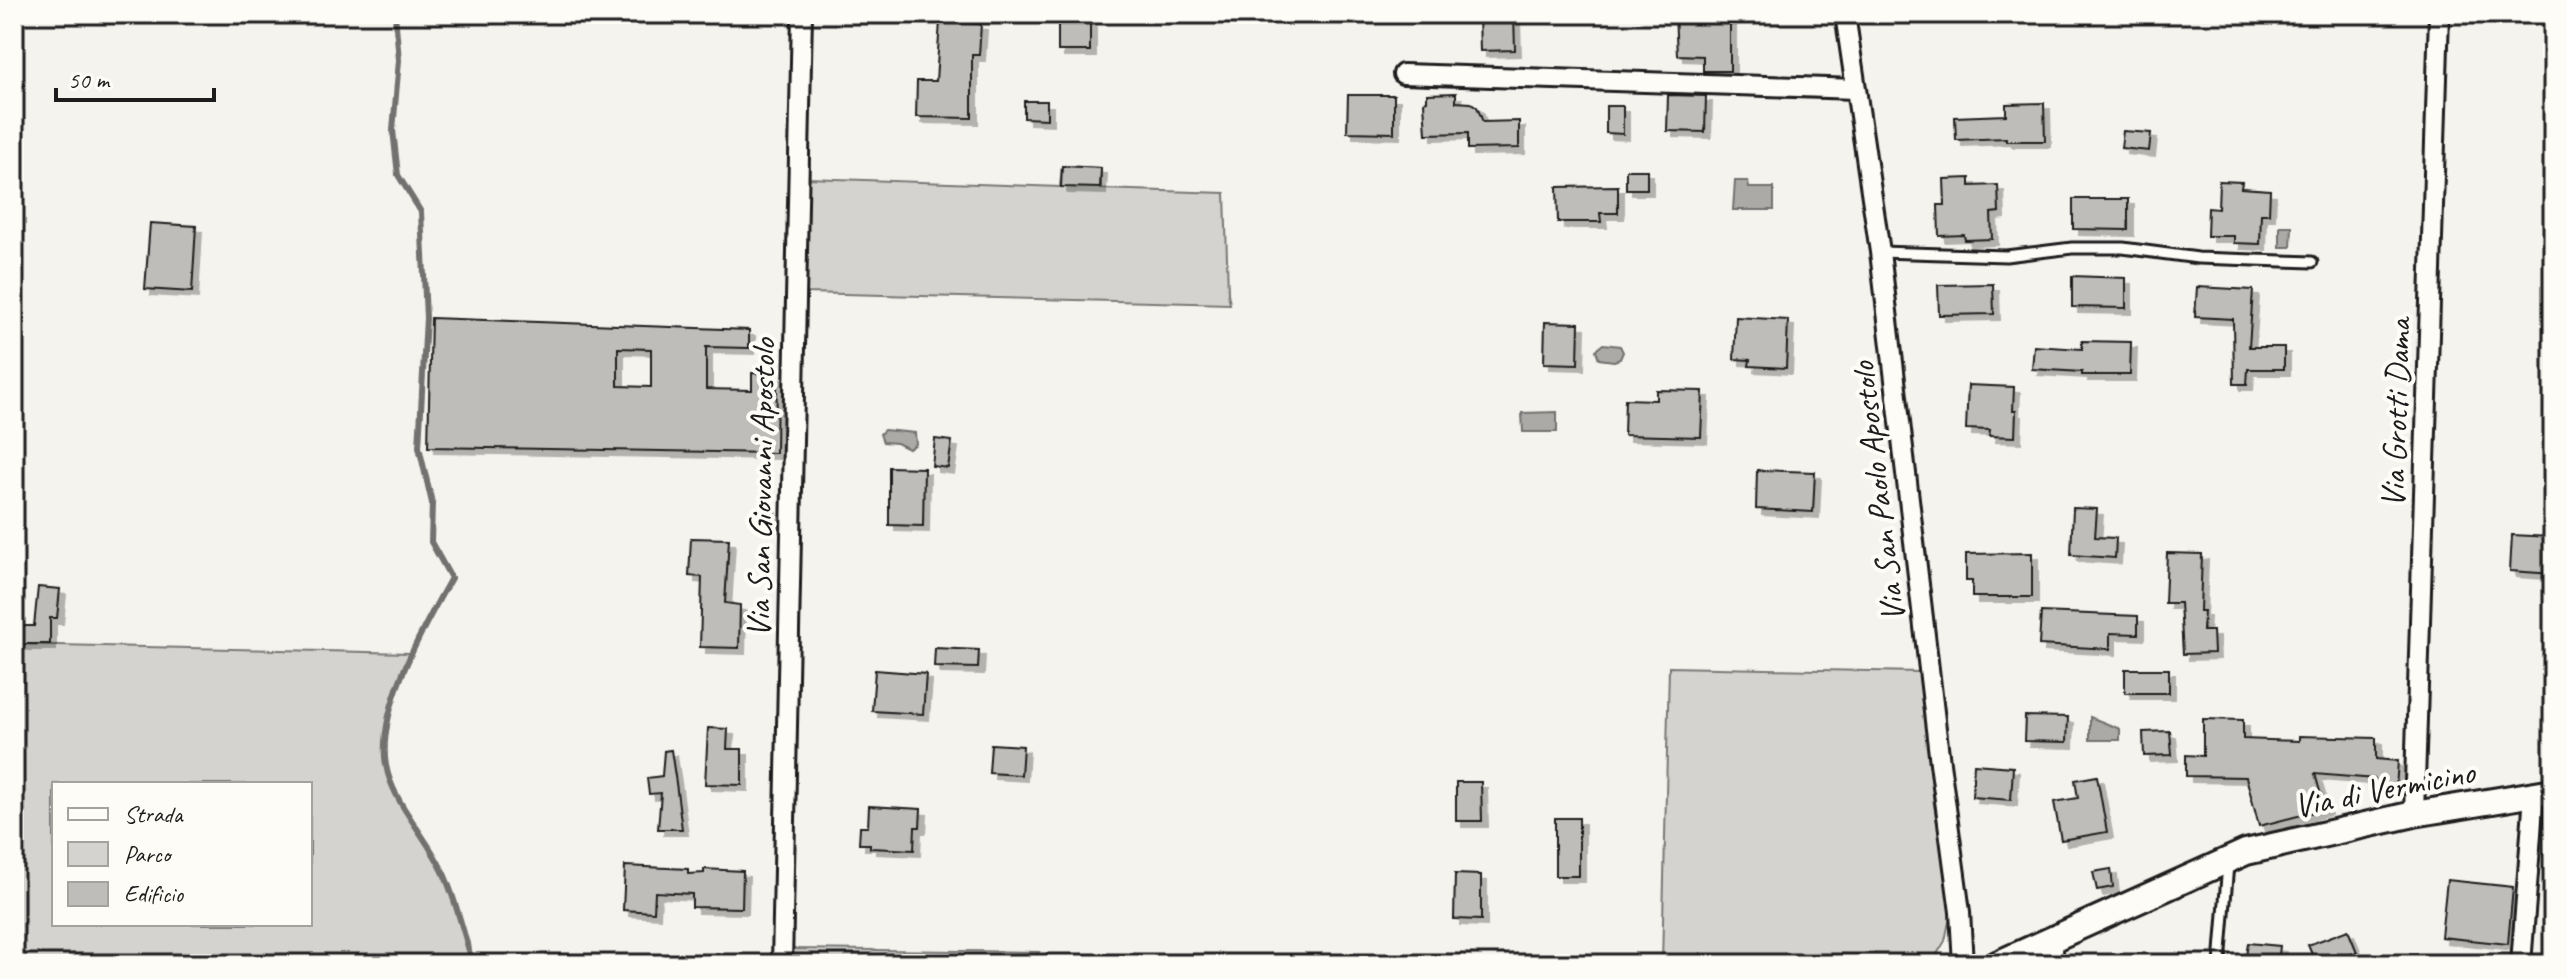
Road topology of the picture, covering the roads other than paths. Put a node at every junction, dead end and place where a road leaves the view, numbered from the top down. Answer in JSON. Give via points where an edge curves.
{"nodes":[{"id":1,"x":802,"y":14,"type":"edge"},
{"id":2,"x":1845,"y":14,"type":"edge"},
{"id":3,"x":2439,"y":14,"type":"edge"},
{"id":4,"x":1403,"y":74,"type":"dead end"},
{"id":5,"x":1856,"y":89,"type":"junction"},
{"id":6,"x":1880,"y":252,"type":"junction"},
{"id":7,"x":2312,"y":262,"type":"dead end"},
{"id":8,"x":2543,"y":793,"type":"edge"},
{"id":9,"x":2414,"y":814,"type":"junction"},
{"id":10,"x":2229,"y":858,"type":"junction"},
{"id":11,"x":2054,"y":939,"type":"junction"},
{"id":12,"x":782,"y":964,"type":"edge"},
{"id":13,"x":1963,"y":964,"type":"edge"},
{"id":14,"x":1997,"y":964,"type":"edge"},
{"id":15,"x":2052,"y":964,"type":"edge"},
{"id":16,"x":2220,"y":964,"type":"edge"},
{"id":17,"x":2521,"y":964,"type":"edge"}],
"edges":[{"from":1,"to":12,"type":"street","name":"Via San Giovanni Apostolo"},
{"from":2,"to":5,"type":"street","name":"Via San Paolo Apostolo"},
{"from":3,"to":9,"type":"street","name":"Via Grotti Dama"},
{"from":4,"to":5,"type":"street"},
{"from":5,"to":6,"type":"street","name":"Via San Paolo Apostolo"},
{"from":6,"to":7,"type":"lane","via":[[2006,256],[2123,248],[2198,258]]},
{"from":6,"to":13,"type":"street","name":"Via San Paolo Apostolo"},
{"from":8,"to":9,"type":"main road","name":"Via di Vermicino"},
{"from":8,"to":17,"type":"street"},
{"from":9,"to":10,"type":"main road","name":"Via di Vermicino"},
{"from":10,"to":11,"type":"main road","name":"Via di Vermicino"},
{"from":10,"to":16,"type":"lane"},
{"from":11,"to":14,"type":"main road","name":"Via di Vermicino"},
{"from":11,"to":15,"type":"street"}]}
